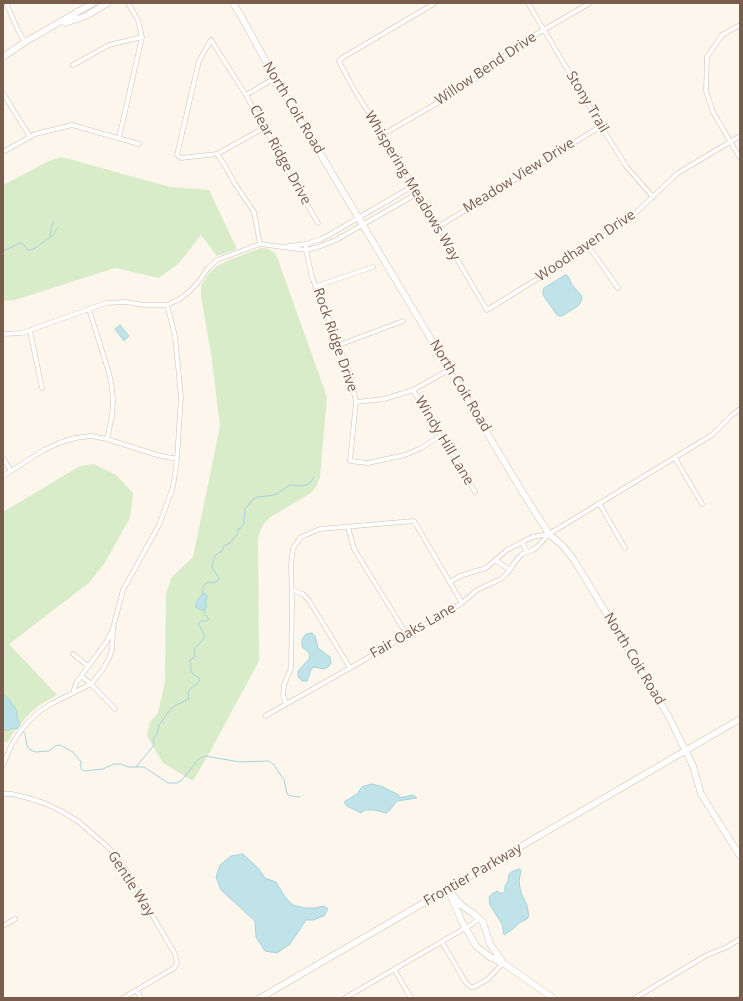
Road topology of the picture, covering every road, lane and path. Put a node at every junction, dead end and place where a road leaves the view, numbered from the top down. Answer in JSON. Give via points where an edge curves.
{"nodes":[{"id":1,"x":6,"y":3,"type":"edge"},
{"id":2,"x":93,"y":3,"type":"edge"},
{"id":3,"x":108,"y":3,"type":"edge"},
{"id":4,"x":128,"y":3,"type":"edge"},
{"id":5,"x":233,"y":3,"type":"edge"},
{"id":6,"x":238,"y":3,"type":"edge"},
{"id":7,"x":436,"y":3,"type":"edge"},
{"id":8,"x":528,"y":3,"type":"edge"},
{"id":9,"x":590,"y":3,"type":"edge"},
{"id":10,"x":241,"y":16,"type":"junction"},
{"id":11,"x":740,"y":25,"type":"edge"},
{"id":12,"x":52,"y":27,"type":"junction"},
{"id":13,"x":544,"y":30,"type":"junction"},
{"id":14,"x":142,"y":37,"type":"junction"},
{"id":15,"x":25,"y":42,"type":"junction"},
{"id":16,"x":3,"y":57,"type":"edge"},
{"id":17,"x":73,"y":65,"type":"dead end"},
{"id":18,"x":275,"y":78,"type":"junction"},
{"id":19,"x":3,"y":93,"type":"edge"},
{"id":20,"x":246,"y":95,"type":"junction"},
{"id":21,"x":601,"y":126,"type":"junction"},
{"id":22,"x":264,"y":128,"type":"junction"},
{"id":23,"x":382,"y":135,"type":"junction"},
{"id":24,"x":740,"y":136,"type":"edge"},
{"id":25,"x":30,"y":137,"type":"junction"},
{"id":26,"x":119,"y":138,"type":"junction"},
{"id":27,"x":730,"y":141,"type":"junction"},
{"id":28,"x":139,"y":144,"type":"dead end"},
{"id":29,"x":3,"y":152,"type":"edge"},
{"id":30,"x":217,"y":154,"type":"junction"},
{"id":31,"x":740,"y":158,"type":"edge"},
{"id":32,"x":413,"y":186,"type":"junction"},
{"id":33,"x":418,"y":194,"type":"junction"},
{"id":34,"x":653,"y":196,"type":"junction"},
{"id":35,"x":359,"y":218,"type":"junction"},
{"id":36,"x":318,"y":223,"type":"dead end"},
{"id":37,"x":363,"y":225,"type":"junction"},
{"id":38,"x":438,"y":226,"type":"junction"},
{"id":39,"x":260,"y":244,"type":"junction"},
{"id":40,"x":306,"y":244,"type":"junction"},
{"id":41,"x":285,"y":247,"type":"junction"},
{"id":42,"x":589,"y":247,"type":"junction"},
{"id":43,"x":306,"y":250,"type":"junction"},
{"id":44,"x":373,"y":267,"type":"dead end"},
{"id":45,"x":317,"y":286,"type":"junction"},
{"id":46,"x":618,"y":288,"type":"dead end"},
{"id":47,"x":167,"y":305,"type":"junction"},
{"id":48,"x":89,"y":309,"type":"junction"},
{"id":49,"x":487,"y":310,"type":"joint"},
{"id":50,"x":403,"y":321,"type":"dead end"},
{"id":51,"x":30,"y":331,"type":"junction"},
{"id":52,"x":3,"y":334,"type":"edge"},
{"id":53,"x":339,"y":345,"type":"junction"},
{"id":54,"x":449,"y":370,"type":"junction"},
{"id":55,"x":42,"y":388,"type":"dead end"},
{"id":56,"x":412,"y":390,"type":"junction"},
{"id":57,"x":356,"y":402,"type":"junction"},
{"id":58,"x":740,"y":409,"type":"edge"},
{"id":59,"x":440,"y":436,"type":"junction"},
{"id":60,"x":107,"y":439,"type":"junction"},
{"id":61,"x":3,"y":458,"type":"edge"},
{"id":62,"x":675,"y":458,"type":"junction"},
{"id":63,"x":177,"y":459,"type":"junction"},
{"id":64,"x":11,"y":471,"type":"junction"},
{"id":65,"x":3,"y":476,"type":"edge"},
{"id":66,"x":475,"y":492,"type":"dead end"},
{"id":67,"x":599,"y":503,"type":"junction"},
{"id":68,"x":702,"y":504,"type":"dead end"},
{"id":69,"x":348,"y":527,"type":"junction"},
{"id":70,"x":549,"y":534,"type":"junction"},
{"id":71,"x":522,"y":542,"type":"junction"},
{"id":72,"x":625,"y":548,"type":"dead end"},
{"id":73,"x":527,"y":552,"type":"junction"},
{"id":74,"x":495,"y":560,"type":"junction"},
{"id":75,"x":510,"y":570,"type":"junction"},
{"id":76,"x":450,"y":582,"type":"junction"},
{"id":77,"x":292,"y":590,"type":"junction"},
{"id":78,"x":462,"y":603,"type":"junction"},
{"id":79,"x":113,"y":628,"type":"junction"},
{"id":80,"x":407,"y":635,"type":"junction"},
{"id":81,"x":73,"y":654,"type":"dead end"},
{"id":82,"x":88,"y":666,"type":"junction"},
{"id":83,"x":350,"y":668,"type":"junction"},
{"id":84,"x":81,"y":676,"type":"junction"},
{"id":85,"x":91,"y":684,"type":"junction"},
{"id":86,"x":73,"y":693,"type":"junction"},
{"id":87,"x":286,"y":704,"type":"junction"},
{"id":88,"x":115,"y":709,"type":"dead end"},
{"id":89,"x":265,"y":716,"type":"dead end"},
{"id":90,"x":740,"y":719,"type":"edge"},
{"id":91,"x":685,"y":751,"type":"junction"},
{"id":92,"x":3,"y":765,"type":"edge"},
{"id":93,"x":3,"y":794,"type":"edge"},
{"id":94,"x":740,"y":856,"type":"edge"},
{"id":95,"x":448,"y":889,"type":"junction"},
{"id":96,"x":15,"y":919,"type":"dead end"},
{"id":97,"x":479,"y":919,"type":"junction"},
{"id":98,"x":3,"y":926,"type":"edge"},
{"id":99,"x":466,"y":928,"type":"junction"},
{"id":100,"x":740,"y":939,"type":"edge"},
{"id":101,"x":442,"y":942,"type":"junction"},
{"id":102,"x":503,"y":962,"type":"junction"},
{"id":103,"x":394,"y":969,"type":"junction"},
{"id":104,"x":137,"y":991,"type":"junction"},
{"id":105,"x":123,"y":998,"type":"edge"},
{"id":106,"x":141,"y":998,"type":"edge"},
{"id":107,"x":260,"y":998,"type":"edge"},
{"id":108,"x":345,"y":998,"type":"edge"},
{"id":109,"x":411,"y":998,"type":"edge"},
{"id":110,"x":551,"y":998,"type":"edge"},
{"id":111,"x":635,"y":998,"type":"edge"}],
"edges":[{"from":1,"to":15,"type":"street"},
{"from":2,"to":12,"type":"street"},
{"from":3,"to":12,"type":"street","via":[[86,16]]},
{"from":4,"to":14,"type":"street","via":[[138,20]]},
{"from":5,"to":10,"type":"street","name":"North Coit Road"},
{"from":6,"to":10,"type":"street","name":"North Coit Road"},
{"from":7,"to":23,"type":"street","name":"Whispering Meadows Way","via":[[339,61]]},
{"from":8,"to":13,"type":"street","name":"Stony Trail"},
{"from":9,"to":13,"type":"street","name":"Willow Bend Drive"},
{"from":10,"to":18,"type":"street","name":"North Coit Road"},
{"from":11,"to":27,"type":"street","via":[[722,35],[706,57],[706,91],[713,112]]},
{"from":12,"to":15,"type":"street"},
{"from":13,"to":21,"type":"street","name":"Stony Trail"},
{"from":13,"to":23,"type":"street","name":"Willow Bend Drive","via":[[453,94]]},
{"from":14,"to":17,"type":"street","via":[[109,45]]},
{"from":14,"to":26,"type":"street"},
{"from":15,"to":16,"type":"street"},
{"from":18,"to":20,"type":"street","name":"Clear Ridge Drive"},
{"from":18,"to":35,"type":"street","name":"North Coit Road"},
{"from":19,"to":25,"type":"street"},
{"from":20,"to":22,"type":"street","name":"Clear Ridge Drive"},
{"from":20,"to":30,"type":"street","via":[[211,40],[199,62],[177,155],[181,158]]},
{"from":21,"to":34,"type":"street","name":"Stony Trail","via":[[626,166]]},
{"from":21,"to":38,"type":"street","name":"Meadow View Drive"},
{"from":22,"to":30,"type":"street"},
{"from":22,"to":36,"type":"street","name":"Clear Ridge Drive"},
{"from":23,"to":32,"type":"street","name":"Whispering Meadows Way"},
{"from":24,"to":27,"type":"street","name":"Woodhaven Drive"},
{"from":25,"to":26,"type":"street","via":[[72,125]]},
{"from":25,"to":29,"type":"street"},
{"from":26,"to":28,"type":"street"},
{"from":27,"to":31,"type":"street"},
{"from":27,"to":34,"type":"street","name":"Woodhaven Drive","via":[[678,173]]},
{"from":30,"to":39,"type":"street","via":[[254,212]]},
{"from":32,"to":33,"type":"street","name":"Whispering Meadows Way"},
{"from":32,"to":35,"type":"street"},
{"from":33,"to":37,"type":"street"},
{"from":33,"to":38,"type":"street","name":"Whispering Meadows Way"},
{"from":34,"to":42,"type":"street","name":"Woodhaven Drive","via":[[631,217]]},
{"from":35,"to":37,"type":"street","name":"North Coit Road"},
{"from":35,"to":40,"type":"street","via":[[321,239]]},
{"from":37,"to":43,"type":"street","via":[[336,240]]},
{"from":37,"to":54,"type":"street","name":"North Coit Road"},
{"from":38,"to":49,"type":"street","name":"Whispering Meadows Way"},
{"from":39,"to":41,"type":"street"},
{"from":39,"to":47,"type":"street","via":[[217,260],[191,290]]},
{"from":40,"to":41,"type":"street"},
{"from":40,"to":43,"type":"street","name":"Rock Ridge Drive"},
{"from":41,"to":43,"type":"street"},
{"from":42,"to":46,"type":"street"},
{"from":42,"to":49,"type":"street","name":"Woodhaven Drive"},
{"from":43,"to":45,"type":"street","name":"Rock Ridge Drive","via":[[312,277]]},
{"from":44,"to":45,"type":"street"},
{"from":45,"to":53,"type":"street","name":"Rock Ridge Drive"},
{"from":47,"to":48,"type":"street","via":[[106,303]]},
{"from":47,"to":63,"type":"street","via":[[175,336],[182,397]]},
{"from":48,"to":51,"type":"street"},
{"from":48,"to":60,"type":"street","via":[[112,388],[112,416]]},
{"from":50,"to":53,"type":"street"},
{"from":51,"to":52,"type":"street"},
{"from":51,"to":55,"type":"street"},
{"from":53,"to":57,"type":"street","name":"Rock Ridge Drive","via":[[350,374]]},
{"from":54,"to":56,"type":"street"},
{"from":54,"to":70,"type":"street","name":"North Coit Road"},
{"from":56,"to":57,"type":"street"},
{"from":56,"to":59,"type":"street","name":"Windy Hill Lane"},
{"from":57,"to":59,"type":"street","name":"Rock Ridge Drive","via":[[350,461],[368,463],[405,455]]},
{"from":58,"to":62,"type":"street","name":"Fair Oaks Lane","via":[[712,435]]},
{"from":59,"to":66,"type":"street","name":"Windy Hill Lane"},
{"from":60,"to":63,"type":"street"},
{"from":60,"to":64,"type":"street","via":[[91,436],[59,443]]},
{"from":61,"to":64,"type":"street"},
{"from":62,"to":67,"type":"street","name":"Fair Oaks Lane"},
{"from":62,"to":68,"type":"street"},
{"from":63,"to":79,"type":"street","via":[[173,487],[159,525],[123,590]]},
{"from":64,"to":65,"type":"street"},
{"from":67,"to":70,"type":"street","name":"Fair Oaks Lane"},
{"from":67,"to":72,"type":"street"},
{"from":69,"to":76,"type":"street","via":[[414,521]]},
{"from":69,"to":77,"type":"street","via":[[320,529],[302,537],[293,548]]},
{"from":69,"to":80,"type":"street","via":[[354,549]]},
{"from":70,"to":71,"type":"street","name":"Fair Oaks Lane"},
{"from":70,"to":73,"type":"street","name":"Fair Oaks Lane","via":[[538,546]]},
{"from":70,"to":91,"type":"street","name":"North Coit Road","via":[[574,560],[669,717]]},
{"from":71,"to":73,"type":"street"},
{"from":71,"to":74,"type":"street","name":"Fair Oaks Lane"},
{"from":73,"to":75,"type":"street","name":"Fair Oaks Lane","via":[[522,554]]},
{"from":74,"to":75,"type":"street"},
{"from":74,"to":76,"type":"street","name":"Fair Oaks Lane","via":[[486,568]]},
{"from":75,"to":78,"type":"street","name":"Fair Oaks Lane","via":[[501,579],[477,590]]},
{"from":76,"to":78,"type":"street"},
{"from":77,"to":83,"type":"street","via":[[303,594],[310,602]]},
{"from":77,"to":87,"type":"street","via":[[291,668],[283,695]]},
{"from":78,"to":80,"type":"street","name":"Fair Oaks Lane"},
{"from":79,"to":82,"type":"street","via":[[107,642]]},
{"from":79,"to":85,"type":"street","via":[[109,658]]},
{"from":80,"to":83,"type":"street","name":"Fair Oaks Lane"},
{"from":81,"to":82,"type":"street"},
{"from":82,"to":84,"type":"street"},
{"from":83,"to":87,"type":"street","name":"Fair Oaks Lane"},
{"from":84,"to":85,"type":"street"},
{"from":84,"to":86,"type":"street"},
{"from":85,"to":86,"type":"street"},
{"from":85,"to":88,"type":"street"},
{"from":86,"to":92,"type":"street","via":[[40,711],[24,727],[11,746]]},
{"from":87,"to":89,"type":"street","name":"Fair Oaks Lane"},
{"from":90,"to":91,"type":"street","name":"Frontier Parkway"},
{"from":91,"to":94,"type":"street","name":"North Coit Road","via":[[701,794]]},
{"from":91,"to":95,"type":"street","name":"Frontier Parkway"},
{"from":93,"to":104,"type":"street","name":"Gentle Way","via":[[28,798],[61,811],[79,822],[109,848],[124,867],[177,963],[174,968]]},
{"from":95,"to":97,"type":"street","via":[[461,905]]},
{"from":95,"to":99,"type":"street"},
{"from":95,"to":107,"type":"street","name":"Frontier Parkway"},
{"from":96,"to":98,"type":"street"},
{"from":97,"to":99,"type":"street"},
{"from":97,"to":102,"type":"street","via":[[483,922],[490,944]]},
{"from":99,"to":101,"type":"street"},
{"from":99,"to":102,"type":"street","via":[[476,946],[490,957]]},
{"from":100,"to":111,"type":"street","via":[[707,955]]},
{"from":101,"to":102,"type":"street","via":[[466,983],[471,987],[488,979]]},
{"from":101,"to":103,"type":"street"},
{"from":102,"to":110,"type":"street"},
{"from":103,"to":108,"type":"street"},
{"from":103,"to":109,"type":"street"},
{"from":104,"to":105,"type":"street"},
{"from":104,"to":106,"type":"street"}]}
